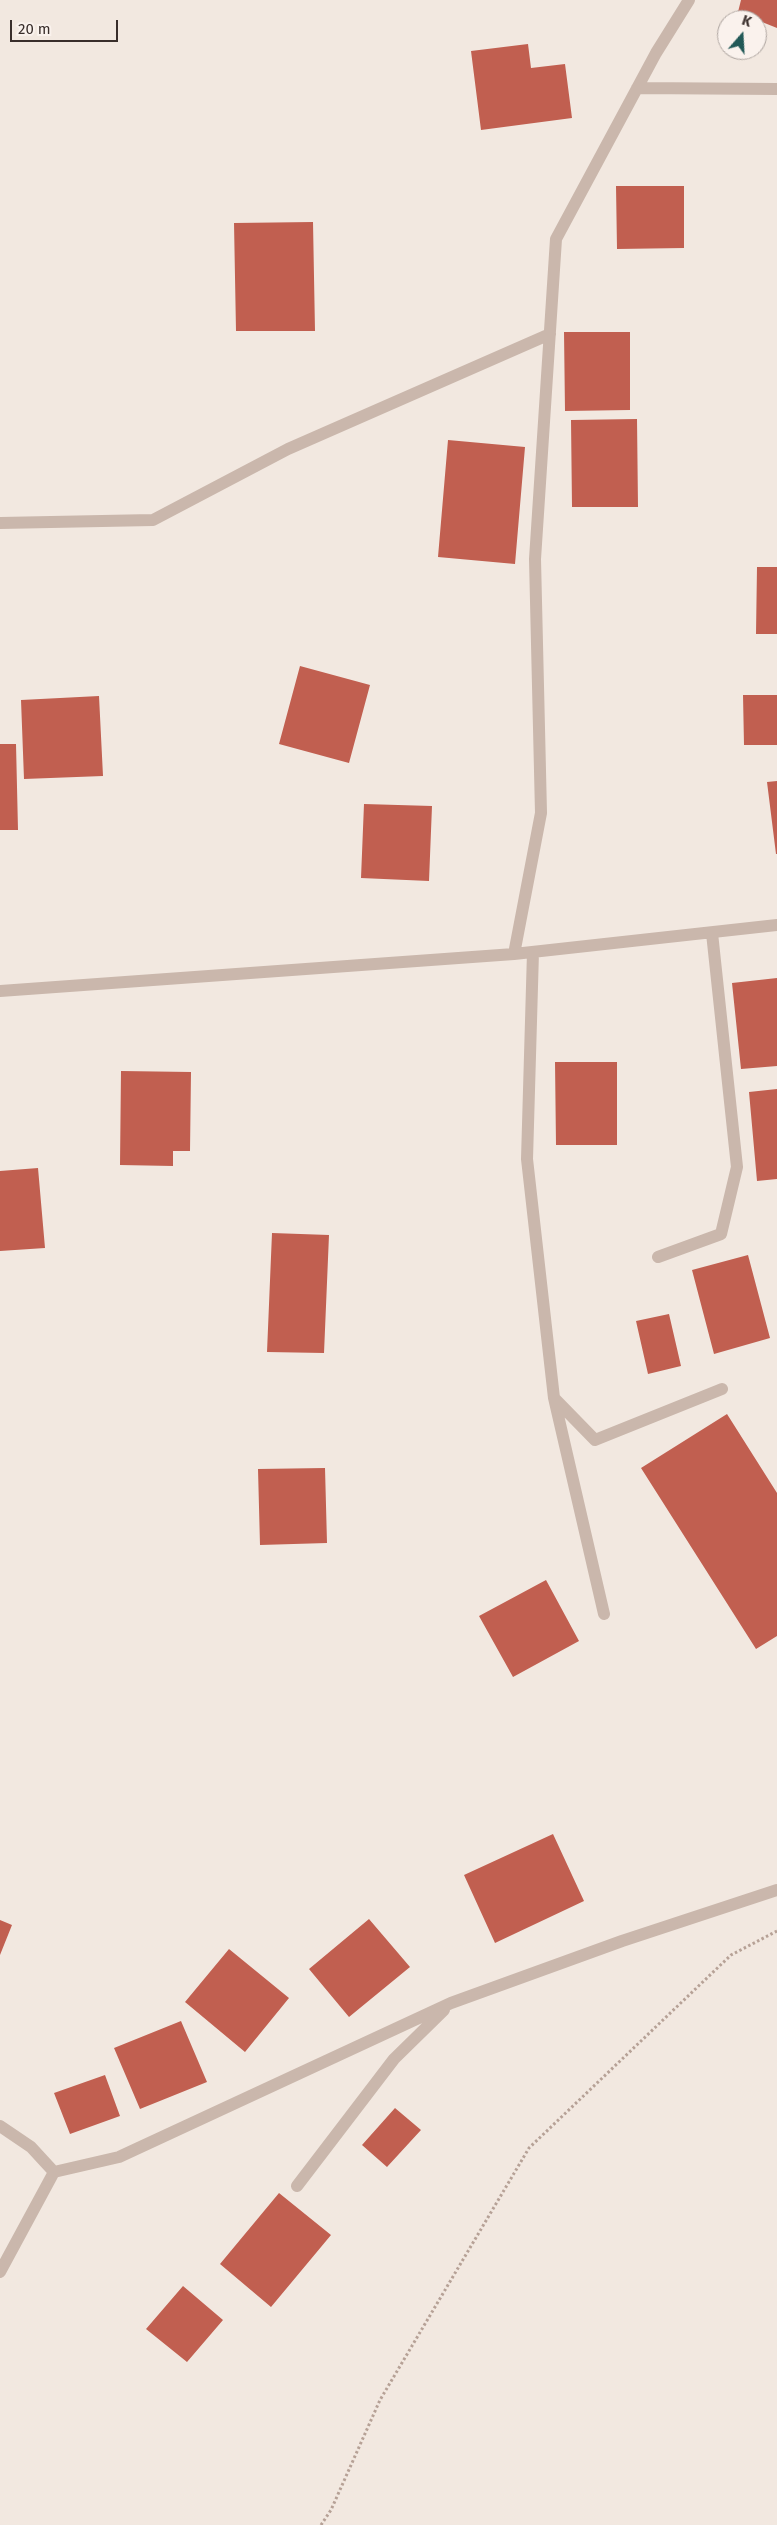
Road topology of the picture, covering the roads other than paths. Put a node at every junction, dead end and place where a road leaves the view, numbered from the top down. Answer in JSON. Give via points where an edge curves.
{"nodes":[{"id":1,"x":689,"y":0,"type":"edge"},
{"id":2,"x":637,"y":88,"type":"junction"},
{"id":3,"x":777,"y":88,"type":"edge"},
{"id":4,"x":550,"y":334,"type":"junction"},
{"id":5,"x":0,"y":523,"type":"edge"},
{"id":6,"x":777,"y":925,"type":"edge"},
{"id":7,"x":712,"y":932,"type":"junction"},
{"id":8,"x":533,"y":952,"type":"junction"},
{"id":9,"x":514,"y":954,"type":"junction"},
{"id":10,"x":0,"y":991,"type":"edge"},
{"id":11,"x":658,"y":1257,"type":"dead end"},
{"id":12,"x":722,"y":1389,"type":"dead end"},
{"id":13,"x":554,"y":1398,"type":"junction"},
{"id":14,"x":604,"y":1614,"type":"dead end"},
{"id":15,"x":777,"y":1890,"type":"edge"},
{"id":16,"x":451,"y":2003,"type":"junction"},
{"id":17,"x":0,"y":2126,"type":"edge"},
{"id":18,"x":54,"y":2172,"type":"junction"},
{"id":19,"x":296,"y":2186,"type":"dead end"},
{"id":20,"x":0,"y":2272,"type":"edge"}],
"edges":[{"from":1,"to":2,"type":"street"},
{"from":2,"to":3,"type":"street"},
{"from":2,"to":4,"type":"street","via":[[556,239]]},
{"from":4,"to":5,"type":"street","via":[[288,449],[153,520]]},
{"from":4,"to":9,"type":"street","via":[[535,559],[540,813]]},
{"from":6,"to":7,"type":"street"},
{"from":7,"to":8,"type":"street"},
{"from":7,"to":11,"type":"street","via":[[737,1167],[721,1234]]},
{"from":8,"to":9,"type":"street"},
{"from":8,"to":13,"type":"street","via":[[527,1159]]},
{"from":9,"to":10,"type":"street"},
{"from":12,"to":13,"type":"street","via":[[595,1440]]},
{"from":13,"to":14,"type":"street"},
{"from":15,"to":16,"type":"street","via":[[622,1941]]},
{"from":16,"to":18,"type":"street","via":[[119,2157]]},
{"from":16,"to":19,"type":"street","via":[[394,2059]]},
{"from":17,"to":18,"type":"street","via":[[31,2148]]},
{"from":18,"to":20,"type":"street"}]}
